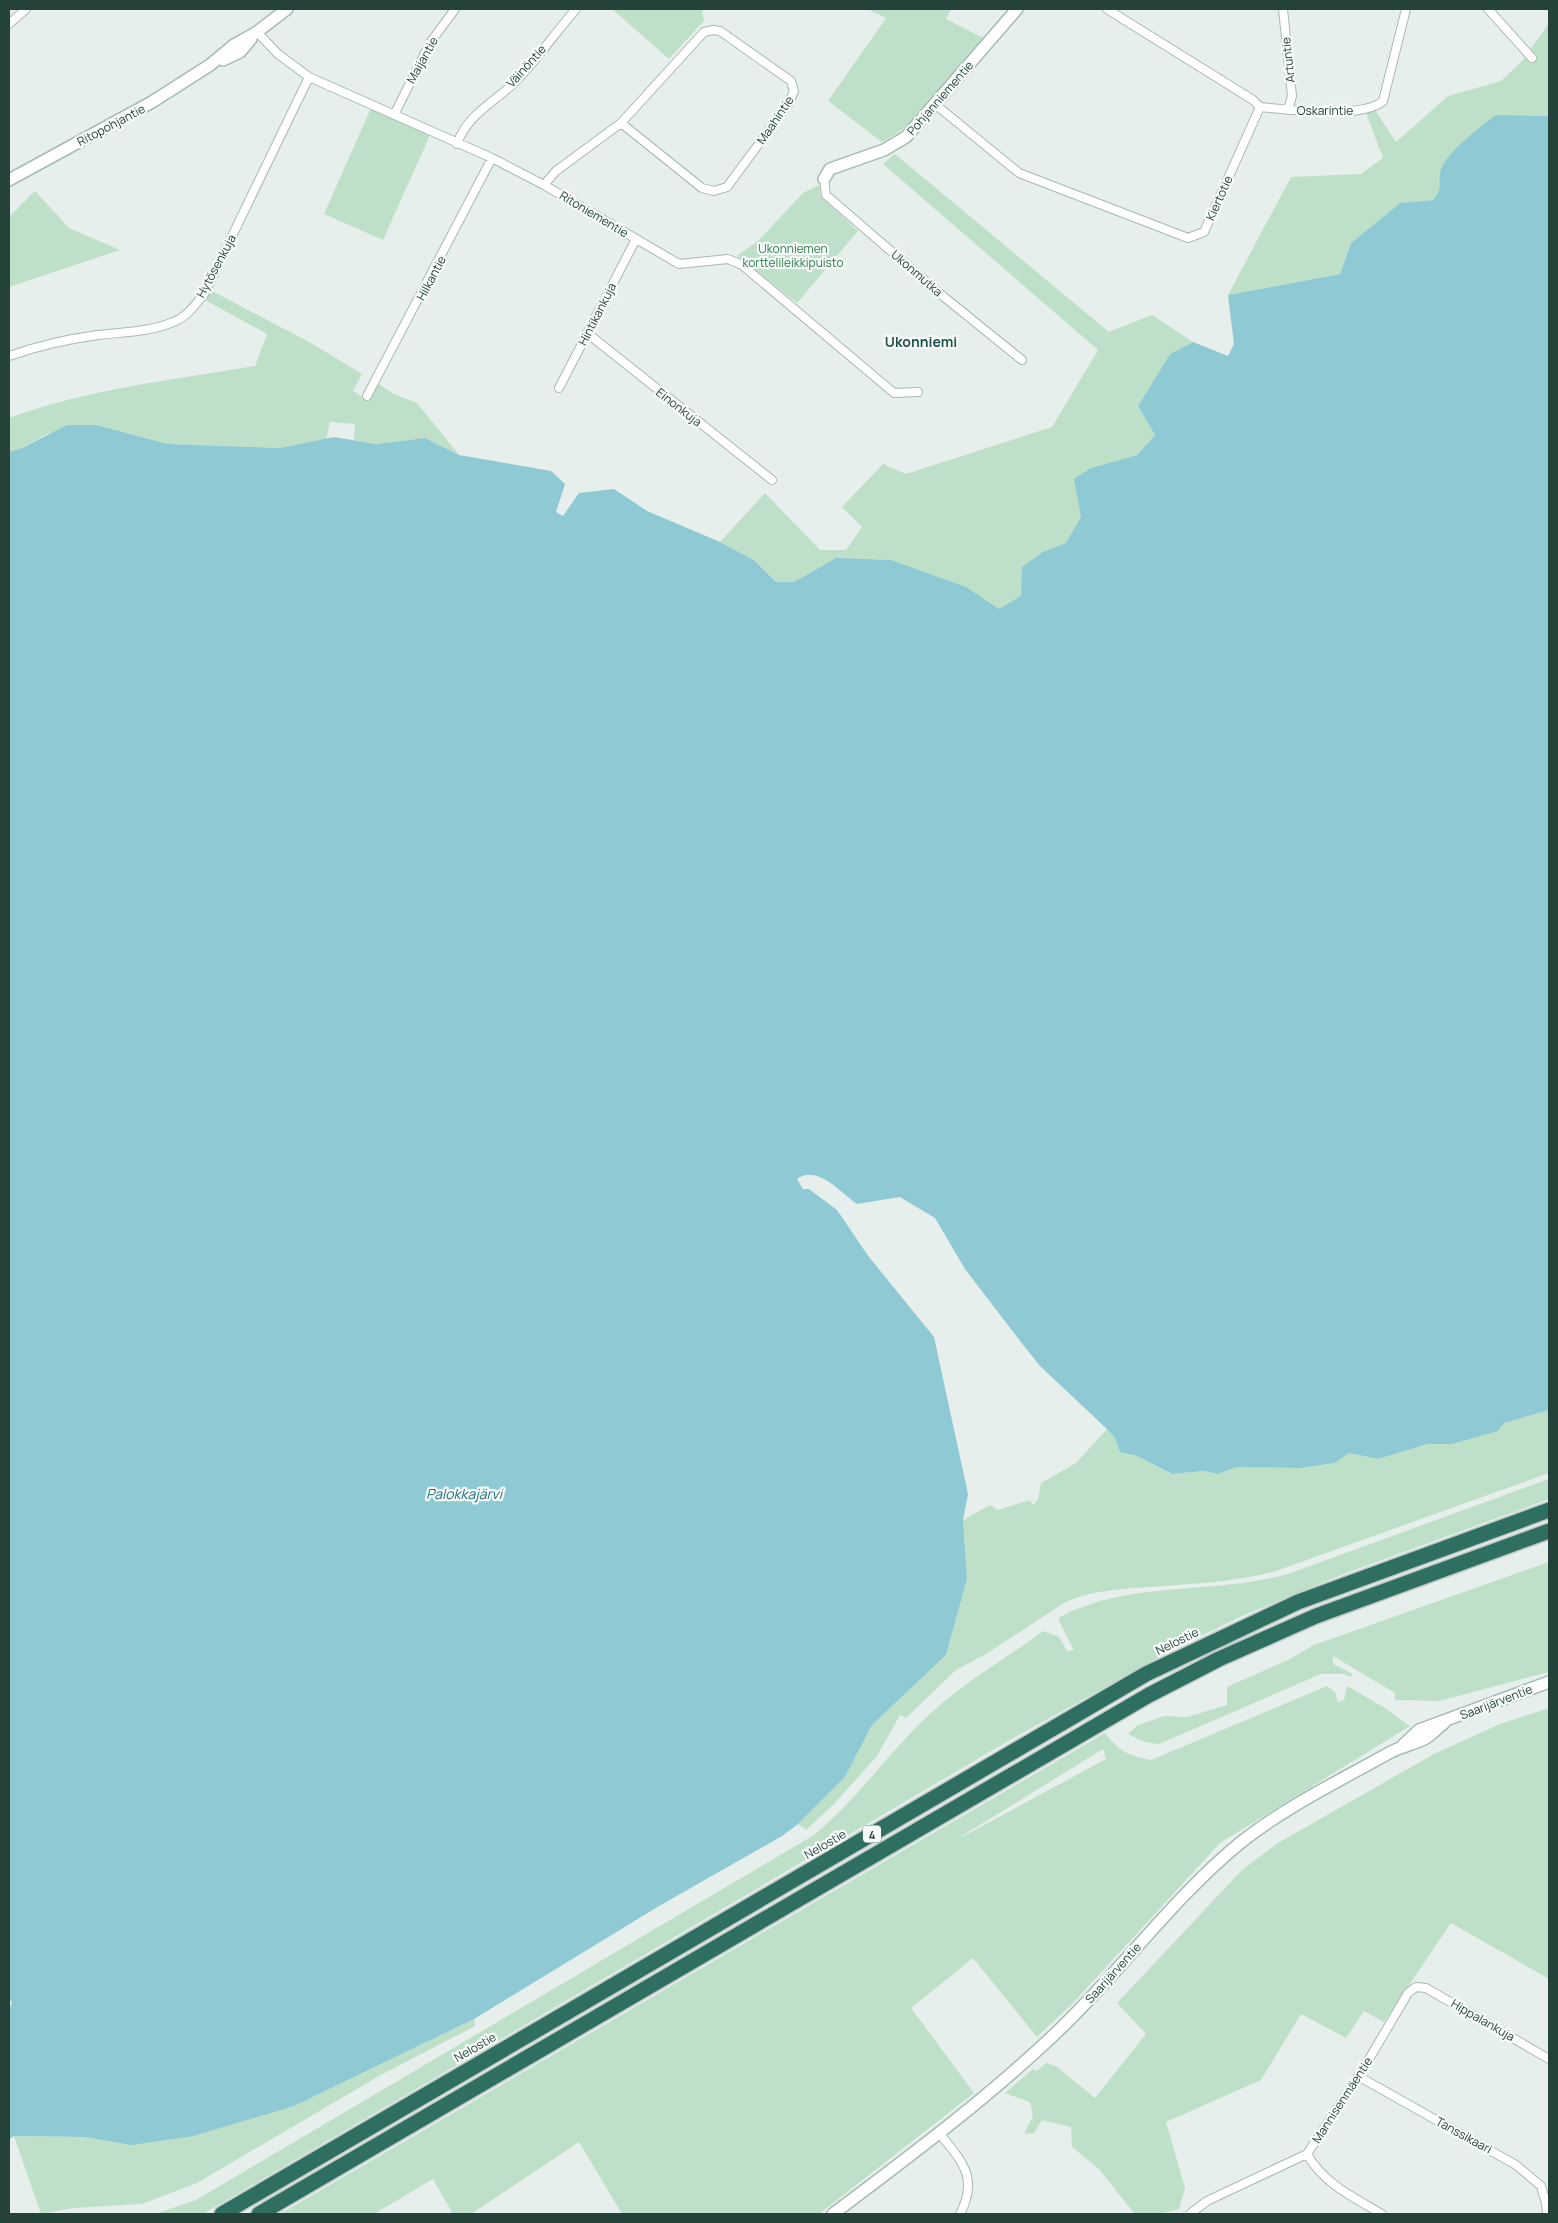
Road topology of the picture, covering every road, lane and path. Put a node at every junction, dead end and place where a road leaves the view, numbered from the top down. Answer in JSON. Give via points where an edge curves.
{"nodes":[{"id":1,"x":26,"y":9,"type":"edge"},
{"id":2,"x":287,"y":9,"type":"edge"},
{"id":3,"x":455,"y":9,"type":"edge"},
{"id":4,"x":576,"y":9,"type":"edge"},
{"id":5,"x":1017,"y":9,"type":"edge"},
{"id":6,"x":1107,"y":9,"type":"edge"},
{"id":7,"x":1283,"y":9,"type":"edge"},
{"id":8,"x":1406,"y":9,"type":"edge"},
{"id":9,"x":1488,"y":9,"type":"edge"},
{"id":10,"x":9,"y":24,"type":"edge"},
{"id":11,"x":257,"y":32,"type":"junction"},
{"id":12,"x":1532,"y":58,"type":"dead end"},
{"id":13,"x":308,"y":77,"type":"junction"},
{"id":14,"x":936,"y":105,"type":"junction"},
{"id":15,"x":1260,"y":107,"type":"junction"},
{"id":16,"x":1288,"y":110,"type":"junction"},
{"id":17,"x":394,"y":115,"type":"junction"},
{"id":18,"x":621,"y":123,"type":"junction"},
{"id":19,"x":457,"y":144,"type":"junction"},
{"id":20,"x":492,"y":158,"type":"junction"},
{"id":21,"x":824,"y":179,"type":"joint"},
{"id":22,"x":9,"y":180,"type":"edge"},
{"id":23,"x":544,"y":185,"type":"junction"},
{"id":24,"x":636,"y":239,"type":"junction"},
{"id":25,"x":587,"y":333,"type":"junction"},
{"id":26,"x":9,"y":356,"type":"edge"},
{"id":27,"x":1022,"y":360,"type":"dead end"},
{"id":28,"x":559,"y":388,"type":"dead end"},
{"id":29,"x":918,"y":392,"type":"dead end"},
{"id":30,"x":367,"y":396,"type":"dead end"},
{"id":31,"x":772,"y":480,"type":"dead end"},
{"id":32,"x":1549,"y":1510,"type":"edge"},
{"id":33,"x":1549,"y":1531,"type":"edge"},
{"id":34,"x":1549,"y":1682,"type":"edge"},
{"id":35,"x":1416,"y":1987,"type":"joint"},
{"id":36,"x":1549,"y":2058,"type":"edge"},
{"id":37,"x":1358,"y":2076,"type":"junction"},
{"id":38,"x":939,"y":2133,"type":"junction"},
{"id":39,"x":1307,"y":2154,"type":"junction"},
{"id":40,"x":222,"y":2214,"type":"edge"},
{"id":41,"x":259,"y":2214,"type":"edge"},
{"id":42,"x":833,"y":2214,"type":"edge"},
{"id":43,"x":960,"y":2214,"type":"edge"},
{"id":44,"x":1190,"y":2214,"type":"edge"},
{"id":45,"x":1380,"y":2214,"type":"edge"},
{"id":46,"x":1546,"y":2214,"type":"edge"}],
"edges":[{"from":1,"to":10,"type":"street"},
{"from":2,"to":11,"type":"main road","name":"Ritopohjantie"},
{"from":3,"to":17,"type":"street","name":"Maijantie","via":[[430,43]]},
{"from":4,"to":19,"type":"street","name":"Väinöntie","via":[[514,82],[476,113],[461,131]]},
{"from":5,"to":14,"type":"main road","name":"Pohjanniementie"},
{"from":6,"to":15,"type":"street"},
{"from":7,"to":16,"type":"street","name":"Artuntie","via":[[1292,96]]},
{"from":8,"to":16,"type":"street","name":"Oskarintie","via":[[1380,104],[1365,110]]},
{"from":9,"to":12,"type":"street"},
{"from":11,"to":13,"type":"street","name":"Ritoniementie","via":[[278,54]]},
{"from":11,"to":22,"type":"main road","name":"Ritopohjantie","via":[[152,102]]},
{"from":13,"to":17,"type":"street","name":"Ritoniementie"},
{"from":13,"to":26,"type":"street","name":"Hytösenkuja","via":[[204,294],[188,313],[161,326],[76,338]]},
{"from":14,"to":15,"type":"street","name":"Kiertotie","via":[[1019,173],[1188,238],[1204,232]]},
{"from":14,"to":21,"type":"main road","name":"Pohjanniementie","via":[[906,137],[884,150],[830,169]]},
{"from":15,"to":16,"type":"street","name":"Oskarintie"},
{"from":17,"to":19,"type":"street","name":"Ritoniementie"},
{"from":18,"to":18,"type":"street","name":"Maahintie","via":[[704,32],[713,30],[720,31],[791,81],[794,91],[789,103],[727,187],[714,191],[702,188]]},
{"from":18,"to":23,"type":"street","name":"Maahintie","via":[[556,171]]},
{"from":19,"to":20,"type":"street","name":"Ritoniementie"},
{"from":20,"to":23,"type":"street","name":"Ritoniementie"},
{"from":20,"to":30,"type":"street","name":"Hilkantie"},
{"from":21,"to":27,"type":"street","name":"Ukonmutka","via":[[826,195]]},
{"from":23,"to":24,"type":"street","name":"Ritoniementie"},
{"from":24,"to":25,"type":"street","name":"Hintikankuja"},
{"from":24,"to":29,"type":"street","name":"Ritoniementie","via":[[679,264],[728,259],[742,265],[894,393]]},
{"from":25,"to":28,"type":"street","name":"Hintikankuja"},
{"from":25,"to":31,"type":"street","name":"Einonkuja"},
{"from":32,"to":40,"type":"highway","name":"Nelostie","number":"4","via":[[1298,1602],[1146,1674]]},
{"from":33,"to":41,"type":"highway","number":"4","via":[[1316,1616],[1150,1695]]},
{"from":34,"to":38,"type":"main road","name":"Saarijärventie","via":[[1444,1723],[1424,1740],[1402,1746],[1276,1818],[1220,1860],[1171,1908],[1057,2033]]},
{"from":35,"to":36,"type":"street","name":"Hippalankuja","via":[[1426,1988]]},
{"from":35,"to":37,"type":"street","name":"Mannisenmäentie","via":[[1408,1993]]},
{"from":37,"to":39,"type":"street","name":"Mannisenmäentie"},
{"from":37,"to":46,"type":"street","name":"Tanssikaari","via":[[1516,2164],[1541,2186]]},
{"from":38,"to":42,"type":"main road","name":"Saarijärventie"},
{"from":38,"to":43,"type":"street","via":[[966,2170],[970,2188]]},
{"from":39,"to":44,"type":"street","name":"Mannisenmäentie","via":[[1207,2201]]},
{"from":39,"to":45,"type":"street","via":[[1326,2179]]}]}
